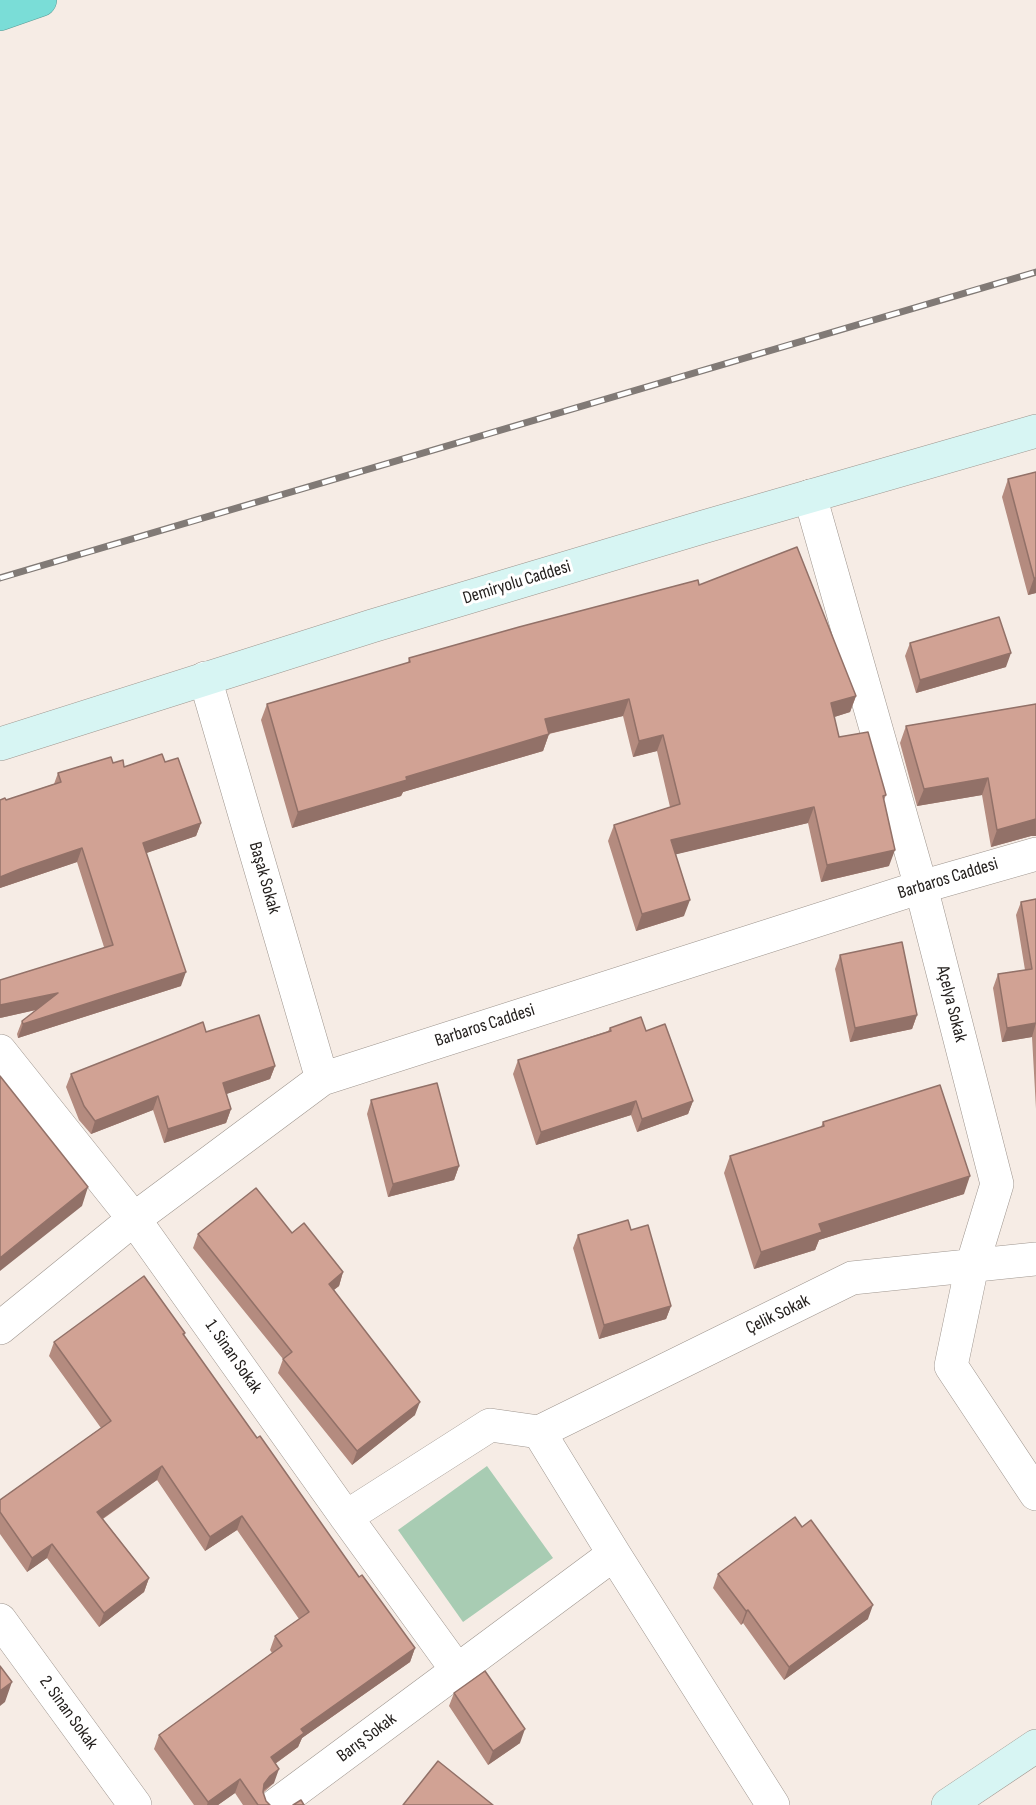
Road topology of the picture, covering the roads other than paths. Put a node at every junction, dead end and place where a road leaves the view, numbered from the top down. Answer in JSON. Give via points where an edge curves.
{"nodes":[{"id":1,"x":40,"y":0,"type":"edge"},
{"id":2,"x":0,"y":14,"type":"edge"},
{"id":3,"x":1036,"y":431,"type":"edge"},
{"id":4,"x":810,"y":496,"type":"junction"},
{"id":5,"x":205,"y":678,"type":"junction"},
{"id":6,"x":0,"y":744,"type":"edge"},
{"id":7,"x":1036,"y":854,"type":"edge"},
{"id":8,"x":921,"y":886,"type":"junction"},
{"id":9,"x":0,"y":1051,"type":"edge"},
{"id":10,"x":322,"y":1079,"type":"junction"},
{"id":11,"x":134,"y":1219,"type":"junction"},
{"id":12,"x":1036,"y":1260,"type":"edge"},
{"id":13,"x":972,"y":1266,"type":"junction"},
{"id":14,"x":0,"y":1328,"type":"edge"},
{"id":15,"x":539,"y":1432,"type":"junction"},
{"id":16,"x":1036,"y":1494,"type":"edge"},
{"id":17,"x":346,"y":1517,"type":"junction"},
{"id":18,"x":614,"y":1554,"type":"junction"},
{"id":19,"x":0,"y":1620,"type":"edge"},
{"id":20,"x":457,"y":1670,"type":"junction"},
{"id":21,"x":1036,"y":1746,"type":"edge"},
{"id":22,"x":135,"y":1805,"type":"edge"},
{"id":23,"x":276,"y":1805,"type":"edge"},
{"id":24,"x":773,"y":1805,"type":"edge"},
{"id":25,"x":948,"y":1805,"type":"edge"}],
"edges":[{"from":1,"to":2,"type":"highway"},
{"from":3,"to":4,"type":"main road","name":"Demiryolu Caddesi"},
{"from":4,"to":5,"type":"main road","name":"Demiryolu Caddesi"},
{"from":4,"to":8,"type":"street","name":"Açelya Sokak"},
{"from":5,"to":6,"type":"main road","name":"Demiryolu Caddesi"},
{"from":5,"to":10,"type":"street","name":"Başak Sokak"},
{"from":7,"to":8,"type":"street","name":"Barbaros Caddesi"},
{"from":8,"to":10,"type":"street","name":"Barbaros Caddesi"},
{"from":8,"to":13,"type":"street","name":"Açelya Sokak","via":[[997,1184]]},
{"from":9,"to":11,"type":"street","name":"1. Sinan Sokak"},
{"from":10,"to":11,"type":"street","name":"Barbaros Caddesi"},
{"from":11,"to":14,"type":"street","name":"Barbaros Caddesi"},
{"from":11,"to":17,"type":"street","name":"1. Sinan Sokak"},
{"from":12,"to":13,"type":"street","name":"Çelik Sokak"},
{"from":13,"to":15,"type":"street","name":"Çelik Sokak","via":[[852,1278]]},
{"from":13,"to":16,"type":"street","name":"Açelya Sokak","via":[[951,1366]]},
{"from":15,"to":17,"type":"street","via":[[490,1425]]},
{"from":15,"to":18,"type":"street"},
{"from":17,"to":20,"type":"street","name":"1. Sinan Sokak"},
{"from":18,"to":20,"type":"street","name":"Barış Sokak"},
{"from":18,"to":24,"type":"street"},
{"from":19,"to":22,"type":"street","name":"2. Sinan Sokak"},
{"from":20,"to":23,"type":"street","name":"Barış Sokak"},
{"from":21,"to":25,"type":"main road"}]}
